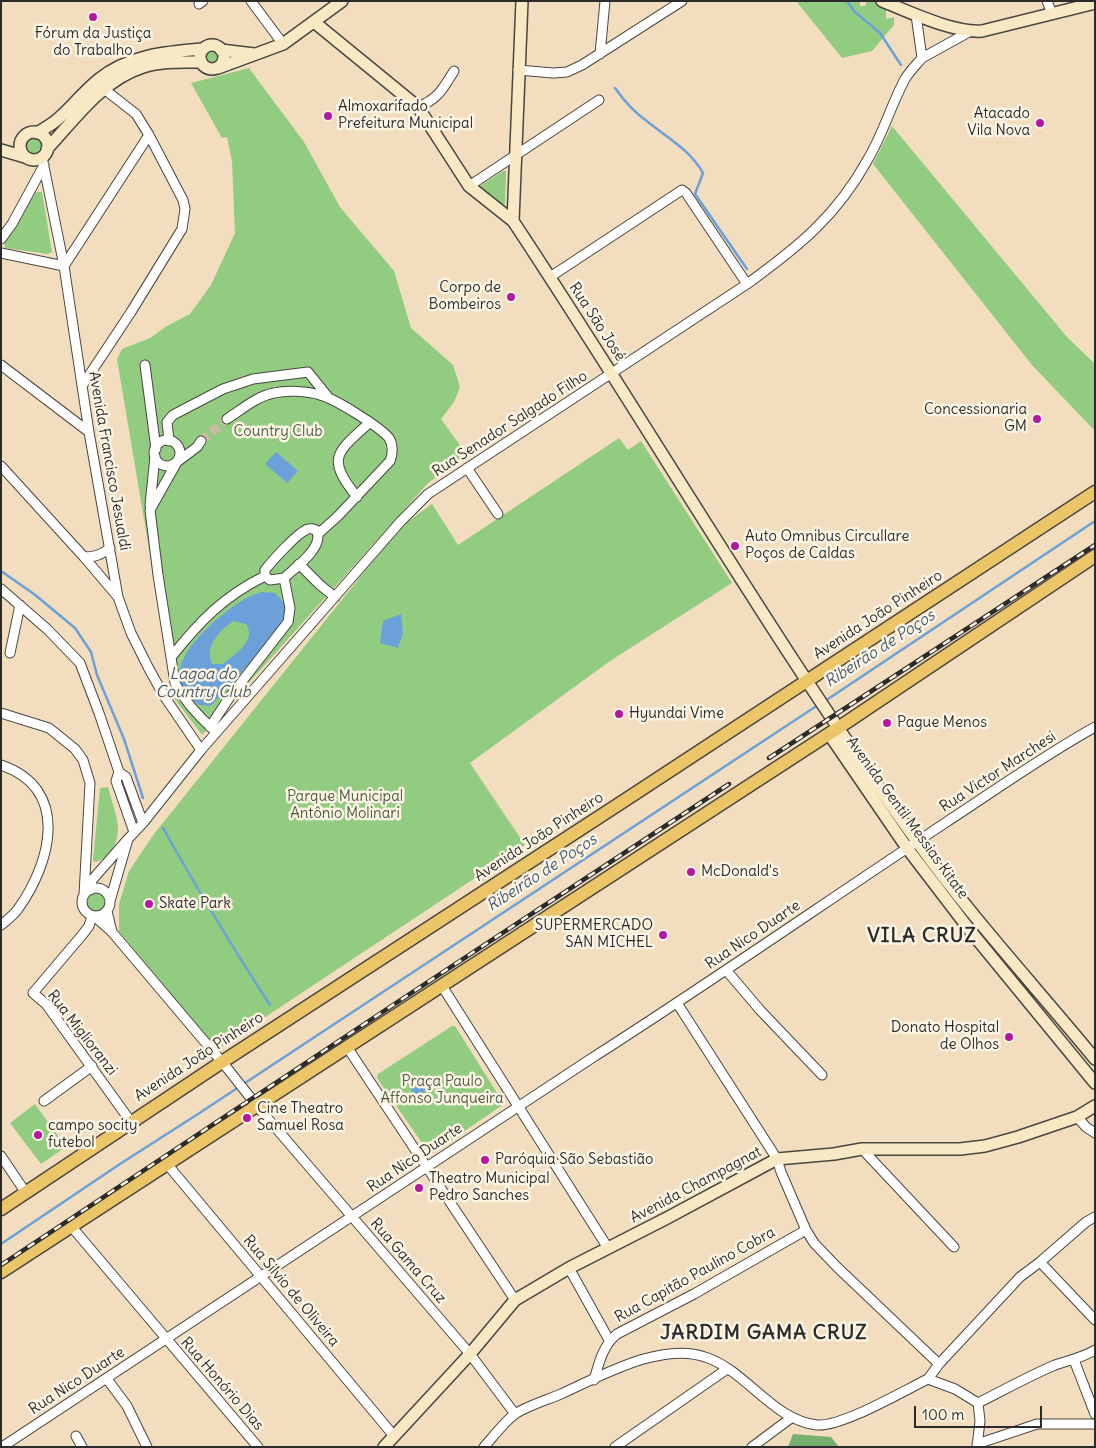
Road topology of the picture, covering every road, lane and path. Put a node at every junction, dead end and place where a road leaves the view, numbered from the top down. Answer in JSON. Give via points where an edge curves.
{"nodes":[{"id":1,"x":251,"y":1,"type":"edge"},
{"id":2,"x":342,"y":1,"type":"edge"},
{"id":3,"x":522,"y":1,"type":"edge"},
{"id":4,"x":605,"y":1,"type":"edge"},
{"id":5,"x":682,"y":1,"type":"edge"},
{"id":6,"x":882,"y":1,"type":"edge"},
{"id":7,"x":1047,"y":1,"type":"edge"},
{"id":8,"x":1095,"y":3,"type":"edge"},
{"id":9,"x":1052,"y":14,"type":"junction"},
{"id":10,"x":916,"y":15,"type":"junction"},
{"id":11,"x":314,"y":22,"type":"junction"},
{"id":12,"x":968,"y":32,"type":"junction"},
{"id":13,"x":283,"y":44,"type":"junction"},
{"id":14,"x":203,"y":49,"type":"junction"},
{"id":15,"x":221,"y":50,"type":"junction"},
{"id":16,"x":256,"y":54,"type":"junction"},
{"id":17,"x":600,"y":54,"type":"junction"},
{"id":18,"x":922,"y":58,"type":"junction"},
{"id":19,"x":200,"y":62,"type":"junction"},
{"id":20,"x":218,"y":68,"type":"junction"},
{"id":21,"x":518,"y":70,"type":"junction"},
{"id":22,"x":454,"y":71,"type":"dead end"},
{"id":23,"x":104,"y":89,"type":"junction"},
{"id":24,"x":599,"y":100,"type":"dead end"},
{"id":25,"x":418,"y":107,"type":"junction"},
{"id":26,"x":37,"y":133,"type":"junction"},
{"id":27,"x":149,"y":135,"type":"junction"},
{"id":28,"x":23,"y":138,"type":"junction"},
{"id":29,"x":1,"y":148,"type":"edge"},
{"id":30,"x":516,"y":154,"type":"junction"},
{"id":31,"x":25,"y":157,"type":"junction"},
{"id":32,"x":44,"y":157,"type":"junction"},
{"id":33,"x":469,"y":186,"type":"junction"},
{"id":34,"x":513,"y":221,"type":"junction"},
{"id":35,"x":1,"y":239,"type":"edge"},
{"id":36,"x":1,"y":253,"type":"edge"},
{"id":37,"x":64,"y":266,"type":"junction"},
{"id":38,"x":550,"y":277,"type":"junction"},
{"id":39,"x":747,"y":284,"type":"junction"},
{"id":40,"x":145,"y":364,"type":"dead end"},
{"id":41,"x":1,"y":365,"type":"edge"},
{"id":42,"x":612,"y":374,"type":"junction"},
{"id":43,"x":82,"y":386,"type":"junction"},
{"id":44,"x":328,"y":397,"type":"junction"},
{"id":45,"x":227,"y":419,"type":"tunnel mouth"},
{"id":46,"x":369,"y":422,"type":"junction"},
{"id":47,"x":89,"y":432,"type":"junction"},
{"id":48,"x":169,"y":441,"type":"junction"},
{"id":49,"x":201,"y":441,"type":"tunnel mouth"},
{"id":50,"x":155,"y":451,"type":"junction"},
{"id":51,"x":177,"y":462,"type":"junction"},
{"id":52,"x":1,"y":466,"type":"edge"},
{"id":53,"x":467,"y":468,"type":"junction"},
{"id":54,"x":1095,"y":492,"type":"edge"},
{"id":55,"x":357,"y":496,"type":"junction"},
{"id":56,"x":150,"y":510,"type":"junction"},
{"id":57,"x":498,"y":514,"type":"dead end"},
{"id":58,"x":318,"y":534,"type":"junction"},
{"id":59,"x":110,"y":548,"type":"junction"},
{"id":60,"x":1095,"y":556,"type":"edge"},
{"id":61,"x":84,"y":557,"type":"junction"},
{"id":62,"x":299,"y":564,"type":"junction"},
{"id":63,"x":265,"y":576,"type":"junction"},
{"id":64,"x":284,"y":578,"type":"junction"},
{"id":65,"x":1,"y":589,"type":"edge"},
{"id":66,"x":118,"y":598,"type":"junction"},
{"id":67,"x":335,"y":598,"type":"junction"},
{"id":68,"x":20,"y":605,"type":"junction"},
{"id":69,"x":10,"y":653,"type":"dead end"},
{"id":70,"x":172,"y":656,"type":"junction"},
{"id":71,"x":810,"y":685,"type":"junction"},
{"id":72,"x":1,"y":713,"type":"edge"},
{"id":73,"x":1095,"y":727,"type":"edge"},
{"id":74,"x":213,"y":730,"type":"junction"},
{"id":75,"x":834,"y":731,"type":"junction"},
{"id":76,"x":201,"y":750,"type":"junction"},
{"id":77,"x":1,"y":766,"type":"edge"},
{"id":78,"x":118,"y":772,"type":"junction"},
{"id":79,"x":143,"y":823,"type":"junction"},
{"id":80,"x":131,"y":836,"type":"junction"},
{"id":81,"x":917,"y":841,"type":"junction"},
{"id":82,"x":907,"y":848,"type":"junction"},
{"id":83,"x":87,"y":892,"type":"junction"},
{"id":84,"x":110,"y":901,"type":"junction"},
{"id":85,"x":107,"y":911,"type":"junction"},
{"id":86,"x":93,"y":916,"type":"junction"},
{"id":87,"x":1,"y":924,"type":"edge"},
{"id":88,"x":977,"y":929,"type":"junction"},
{"id":89,"x":112,"y":932,"type":"junction"},
{"id":90,"x":726,"y":970,"type":"junction"},
{"id":91,"x":442,"y":986,"type":"junction"},
{"id":92,"x":678,"y":1003,"type":"junction"},
{"id":93,"x":1049,"y":1003,"type":"junction"},
{"id":94,"x":1038,"y":1011,"type":"junction"},
{"id":95,"x":347,"y":1047,"type":"junction"},
{"id":96,"x":1095,"y":1059,"type":"edge"},
{"id":97,"x":222,"y":1062,"type":"junction"},
{"id":98,"x":92,"y":1066,"type":"junction"},
{"id":99,"x":822,"y":1075,"type":"dead end"},
{"id":100,"x":1095,"y":1083,"type":"edge"},
{"id":101,"x":44,"y":1101,"type":"dead end"},
{"id":102,"x":257,"y":1106,"type":"junction"},
{"id":103,"x":519,"y":1106,"type":"junction"},
{"id":104,"x":1095,"y":1106,"type":"edge"},
{"id":105,"x":1077,"y":1117,"type":"junction"},
{"id":106,"x":132,"y":1122,"type":"junction"},
{"id":107,"x":1095,"y":1133,"type":"edge"},
{"id":108,"x":862,"y":1149,"type":"junction"},
{"id":109,"x":1,"y":1156,"type":"edge"},
{"id":110,"x":778,"y":1159,"type":"junction"},
{"id":111,"x":167,"y":1164,"type":"junction"},
{"id":112,"x":426,"y":1167,"type":"junction"},
{"id":113,"x":26,"y":1193,"type":"junction"},
{"id":114,"x":1,"y":1209,"type":"edge"},
{"id":115,"x":352,"y":1217,"type":"junction"},
{"id":116,"x":1095,"y":1217,"type":"edge"},
{"id":117,"x":71,"y":1226,"type":"junction"},
{"id":118,"x":806,"y":1230,"type":"junction"},
{"id":119,"x":954,"y":1247,"type":"dead end"},
{"id":120,"x":608,"y":1248,"type":"junction"},
{"id":121,"x":1040,"y":1262,"type":"junction"},
{"id":122,"x":569,"y":1268,"type":"junction"},
{"id":123,"x":1,"y":1272,"type":"edge"},
{"id":124,"x":260,"y":1277,"type":"junction"},
{"id":125,"x":515,"y":1300,"type":"junction"},
{"id":126,"x":1095,"y":1320,"type":"edge"},
{"id":127,"x":166,"y":1340,"type":"junction"},
{"id":128,"x":609,"y":1340,"type":"junction"},
{"id":129,"x":1095,"y":1350,"type":"edge"},
{"id":130,"x":470,"y":1354,"type":"junction"},
{"id":131,"x":1074,"y":1360,"type":"junction"},
{"id":132,"x":939,"y":1364,"type":"junction"},
{"id":133,"x":727,"y":1369,"type":"junction"},
{"id":134,"x":107,"y":1379,"type":"junction"},
{"id":135,"x":928,"y":1379,"type":"junction"},
{"id":136,"x":594,"y":1380,"type":"junction"},
{"id":137,"x":978,"y":1403,"type":"junction"},
{"id":138,"x":515,"y":1414,"type":"junction"},
{"id":139,"x":1095,"y":1414,"type":"edge"},
{"id":140,"x":792,"y":1418,"type":"junction"},
{"id":141,"x":1095,"y":1424,"type":"edge"},
{"id":142,"x":76,"y":1436,"type":"dead end"},
{"id":143,"x":394,"y":1436,"type":"junction"},
{"id":144,"x":977,"y":1446,"type":"edge"},
{"id":145,"x":2,"y":1447,"type":"edge"},
{"id":146,"x":82,"y":1447,"type":"edge"},
{"id":147,"x":147,"y":1447,"type":"edge"},
{"id":148,"x":258,"y":1447,"type":"edge"},
{"id":149,"x":384,"y":1447,"type":"edge"},
{"id":150,"x":484,"y":1447,"type":"edge"},
{"id":151,"x":615,"y":1447,"type":"edge"},
{"id":152,"x":752,"y":1447,"type":"edge"}],
"edges":[{"from":1,"to":13,"type":"street"},
{"from":2,"to":11,"type":"street"},
{"from":3,"to":21,"type":"street"},
{"from":4,"to":17,"type":"street"},
{"from":5,"to":17,"type":"street"},
{"from":6,"to":10,"type":"street"},
{"from":7,"to":9,"type":"street"},
{"from":8,"to":9,"type":"street"},
{"from":9,"to":12,"type":"street"},
{"from":10,"to":12,"type":"street"},
{"from":10,"to":18,"type":"street"},
{"from":11,"to":13,"type":"street"},
{"from":11,"to":25,"type":"street","name":"Rua São José"},
{"from":12,"to":18,"type":"street"},
{"from":13,"to":16,"type":"street"},
{"from":14,"to":15,"type":"street","via":[[214,46]]},
{"from":14,"to":19,"type":"street"},
{"from":14,"to":26,"type":"street","via":[[142,57],[118,67],[98,79],[61,116]]},
{"from":15,"to":16,"type":"street"},
{"from":15,"to":20,"type":"street","via":[[224,57]]},
{"from":16,"to":20,"type":"street"},
{"from":17,"to":21,"type":"street","via":[[567,72]]},
{"from":18,"to":39,"type":"street","name":"Rua Senador Salgado Filho","via":[[906,78],[869,159],[847,193],[826,220]]},
{"from":19,"to":20,"type":"street","via":[[210,70]]},
{"from":19,"to":23,"type":"street","via":[[143,66],[121,76]]},
{"from":21,"to":30,"type":"street"},
{"from":22,"to":25,"type":"street","via":[[431,102]]},
{"from":23,"to":27,"type":"street","via":[[136,114]]},
{"from":23,"to":32,"type":"street"},
{"from":24,"to":30,"type":"street"},
{"from":25,"to":33,"type":"street","name":"Rua São José"},
{"from":26,"to":28,"type":"street"},
{"from":26,"to":32,"type":"street","via":[[46,141]]},
{"from":27,"to":37,"type":"street"},
{"from":27,"to":43,"type":"street","via":[[183,200],[182,229]]},
{"from":28,"to":29,"type":"street"},
{"from":28,"to":31,"type":"street","via":[[20,146]]},
{"from":29,"to":31,"type":"street"},
{"from":30,"to":33,"type":"street"},
{"from":30,"to":34,"type":"street"},
{"from":31,"to":32,"type":"street","via":[[34,160]]},
{"from":32,"to":35,"type":"street","via":[[12,224]]},
{"from":32,"to":37,"type":"street","name":"Avenida Francisco Jesualdi"},
{"from":33,"to":34,"type":"street","name":"Rua São José"},
{"from":34,"to":38,"type":"street","name":"Rua São José"},
{"from":36,"to":37,"type":"street"},
{"from":37,"to":43,"type":"street","name":"Avenida Francisco Jesualdi"},
{"from":38,"to":39,"type":"street","via":[[682,190]]},
{"from":38,"to":42,"type":"street","name":"Rua São José"},
{"from":39,"to":42,"type":"street","name":"Rua Senador Salgado Filho"},
{"from":40,"to":50,"type":"street"},
{"from":41,"to":47,"type":"street"},
{"from":42,"to":53,"type":"street","name":"Rua Senador Salgado Filho"},
{"from":42,"to":71,"type":"street","name":"Rua São José"},
{"from":43,"to":47,"type":"street","name":"Avenida Francisco Jesualdi"},
{"from":44,"to":45,"type":"street","via":[[274,392]]},
{"from":44,"to":46,"type":"street"},
{"from":44,"to":48,"type":"street","via":[[308,372],[253,379],[223,389],[173,415],[167,422]]},
{"from":46,"to":55,"type":"street","via":[[347,443],[338,457],[345,482]]},
{"from":46,"to":55,"type":"street","via":[[388,438],[392,457]]},
{"from":47,"to":59,"type":"street","name":"Avenida Francisco Jesualdi"},
{"from":48,"to":50,"type":"street","via":[[161,443]]},
{"from":48,"to":51,"type":"street","via":[[178,447],[180,455]]},
{"from":49,"to":51,"type":"street"},
{"from":50,"to":51,"type":"street","via":[[157,460],[163,465],[171,466]]},
{"from":50,"to":56,"type":"street"},
{"from":51,"to":56,"type":"street"},
{"from":52,"to":61,"type":"street"},
{"from":53,"to":57,"type":"street"},
{"from":53,"to":67,"type":"street","name":"Rua Senador Salgado Filho","via":[[428,494]]},
{"from":54,"to":71,"type":"main road","name":"Avenida João Pinheiro"},
{"from":55,"to":58,"type":"street"},
{"from":56,"to":70,"type":"street"},
{"from":58,"to":62,"type":"street","via":[[316,546]]},
{"from":58,"to":63,"type":"street","via":[[310,529],[299,535],[266,568]]},
{"from":59,"to":61,"type":"street","via":[[102,555]]},
{"from":59,"to":66,"type":"street","name":"Avenida Francisco Jesualdi"},
{"from":60,"to":75,"type":"main road"},
{"from":61,"to":66,"type":"street"},
{"from":62,"to":64,"type":"street"},
{"from":62,"to":67,"type":"street"},
{"from":63,"to":64,"type":"street","via":[[270,580]]},
{"from":63,"to":70,"type":"street","via":[[216,607]]},
{"from":64,"to":74,"type":"street","via":[[290,608],[288,622],[229,698]]},
{"from":65,"to":68,"type":"street"},
{"from":66,"to":76,"type":"street","name":"Avenida Francisco Jesualdi","via":[[148,668]]},
{"from":67,"to":74,"type":"street","name":"Rua Senador Salgado Filho"},
{"from":68,"to":69,"type":"street"},
{"from":68,"to":78,"type":"street","via":[[80,663]]},
{"from":70,"to":74,"type":"street","via":[[175,683],[184,699]]},
{"from":71,"to":75,"type":"street","name":"Rua São José","via":[[831,717]]},
{"from":71,"to":97,"type":"main road","name":"Avenida João Pinheiro","via":[[616,806]]},
{"from":72,"to":83,"type":"street","via":[[48,728],[75,749],[83,760],[90,783]]},
{"from":73,"to":81,"type":"street","name":"Rua Victor Marchesi"},
{"from":74,"to":76,"type":"street","name":"Rua Senador Salgado Filho"},
{"from":75,"to":81,"type":"street","name":"Avenida Gentil Messias Kitate"},
{"from":75,"to":82,"type":"street","name":"Avenida Gentil Messias Kitate"},
{"from":75,"to":91,"type":"main road"},
{"from":76,"to":79,"type":"street","name":"Rua Senador Salgado Filho"},
{"from":77,"to":87,"type":"street","via":[[26,778],[40,792],[48,820],[48,844],[39,873],[18,911]]},
{"from":78,"to":79,"type":"street","via":[[126,778]]},
{"from":78,"to":80,"type":"street","via":[[116,781]]},
{"from":79,"to":80,"type":"street","name":"Rua Senador Salgado Filho"},
{"from":80,"to":83,"type":"street","name":"Rua Senador Salgado Filho","via":[[92,880]]},
{"from":80,"to":84,"type":"street"},
{"from":81,"to":82,"type":"street","name":"Rua Nico Duarte"},
{"from":81,"to":88,"type":"street","name":"Avenida Gentil Messias Kitate"},
{"from":82,"to":88,"type":"street","name":"Avenida Gentil Messias Kitate"},
{"from":82,"to":90,"type":"street","name":"Rua Nico Duarte"},
{"from":83,"to":84,"type":"street","via":[[103,891]]},
{"from":83,"to":86,"type":"street","via":[[82,899],[83,907]]},
{"from":84,"to":85,"type":"street"},
{"from":85,"to":86,"type":"street"},
{"from":85,"to":89,"type":"street"},
{"from":86,"to":89,"type":"street","name":"Rua Gama Cruz"},
{"from":86,"to":98,"type":"street","name":"Rua Miglioranzi","via":[[83,934],[33,993],[46,1004]]},
{"from":88,"to":93,"type":"street","name":"Avenida Gentil Messias Kitate"},
{"from":88,"to":94,"type":"street","name":"Avenida Gentil Messias Kitate"},
{"from":89,"to":97,"type":"street","name":"Rua Gama Cruz"},
{"from":90,"to":92,"type":"street","name":"Rua Nico Duarte"},
{"from":90,"to":99,"type":"street"},
{"from":91,"to":95,"type":"main road"},
{"from":91,"to":103,"type":"street"},
{"from":92,"to":103,"type":"street","name":"Rua Nico Duarte"},
{"from":92,"to":110,"type":"street"},
{"from":93,"to":94,"type":"street"},
{"from":93,"to":96,"type":"street","name":"Avenida Gentil Messias Kitate"},
{"from":94,"to":100,"type":"street","name":"Avenida Gentil Messias Kitate"},
{"from":95,"to":102,"type":"main road"},
{"from":95,"to":112,"type":"street"},
{"from":97,"to":102,"type":"street","name":"Rua Gama Cruz"},
{"from":97,"to":106,"type":"main road","name":"Avenida João Pinheiro"},
{"from":98,"to":101,"type":"street"},
{"from":98,"to":106,"type":"street","name":"Rua Miglioranzi"},
{"from":102,"to":111,"type":"main road"},
{"from":102,"to":115,"type":"street","name":"Rua Gama Cruz"},
{"from":103,"to":112,"type":"street","name":"Rua Nico Duarte"},
{"from":103,"to":120,"type":"street"},
{"from":104,"to":105,"type":"street","name":"Avenida Champagnat"},
{"from":105,"to":107,"type":"street"},
{"from":105,"to":108,"type":"street","name":"Avenida Champagnat","via":[[985,1146]]},
{"from":106,"to":113,"type":"main road","name":"Avenida João Pinheiro"},
{"from":108,"to":110,"type":"street","name":"Avenida Champagnat"},
{"from":108,"to":119,"type":"street"},
{"from":109,"to":113,"type":"street"},
{"from":110,"to":118,"type":"street"},
{"from":110,"to":120,"type":"street","name":"Avenida Champagnat"},
{"from":111,"to":117,"type":"main road"},
{"from":111,"to":124,"type":"street","name":"Rua Silvio de Oliveira"},
{"from":112,"to":115,"type":"street","name":"Rua Nico Duarte"},
{"from":112,"to":125,"type":"street"},
{"from":113,"to":114,"type":"main road","name":"Avenida João Pinheiro"},
{"from":115,"to":124,"type":"street","name":"Rua Nico Duarte"},
{"from":115,"to":130,"type":"street","name":"Rua Gama Cruz"},
{"from":116,"to":121,"type":"street"},
{"from":117,"to":123,"type":"main road"},
{"from":117,"to":127,"type":"street","name":"Rua Honório Dias"},
{"from":118,"to":128,"type":"street","name":"Rua Capitão Paulino Cobra"},
{"from":118,"to":132,"type":"street","via":[[837,1267]]},
{"from":120,"to":122,"type":"street","name":"Avenida Champagnat"},
{"from":121,"to":126,"type":"street"},
{"from":121,"to":132,"type":"street","via":[[1020,1277]]},
{"from":122,"to":125,"type":"street","name":"Avenida Champagnat"},
{"from":122,"to":128,"type":"street"},
{"from":124,"to":127,"type":"street","name":"Rua Nico Duarte"},
{"from":124,"to":143,"type":"street","name":"Rua Silvio de Oliveira"},
{"from":125,"to":130,"type":"street","name":"Avenida Champagnat"},
{"from":127,"to":134,"type":"street","name":"Rua Nico Duarte"},
{"from":127,"to":148,"type":"street","name":"Rua Honório Dias"},
{"from":128,"to":136,"type":"street","name":"Rua Capitão Paulino Cobra"},
{"from":129,"to":131,"type":"street"},
{"from":130,"to":138,"type":"street","name":"Rua Gama Cruz"},
{"from":130,"to":143,"type":"street","name":"Avenida Champagnat"},
{"from":131,"to":137,"type":"street","via":[[1049,1368]]},
{"from":131,"to":139,"type":"street"},
{"from":132,"to":135,"type":"street"},
{"from":133,"to":136,"type":"street","via":[[709,1358],[671,1354],[647,1358]]},
{"from":133,"to":140,"type":"street"},
{"from":133,"to":151,"type":"street"},
{"from":134,"to":145,"type":"street","name":"Rua Nico Duarte"},
{"from":134,"to":147,"type":"street","via":[[127,1406]]},
{"from":135,"to":137,"type":"street","via":[[955,1389]]},
{"from":135,"to":140,"type":"street","via":[[832,1424],[819,1425]]},
{"from":136,"to":138,"type":"street"},
{"from":137,"to":144,"type":"street"},
{"from":138,"to":150,"type":"street"},
{"from":140,"to":152,"type":"street"},
{"from":141,"to":144,"type":"street","via":[[1037,1424]]},
{"from":142,"to":146,"type":"street"},
{"from":143,"to":149,"type":"street","name":"Avenida Champagnat"}]}
